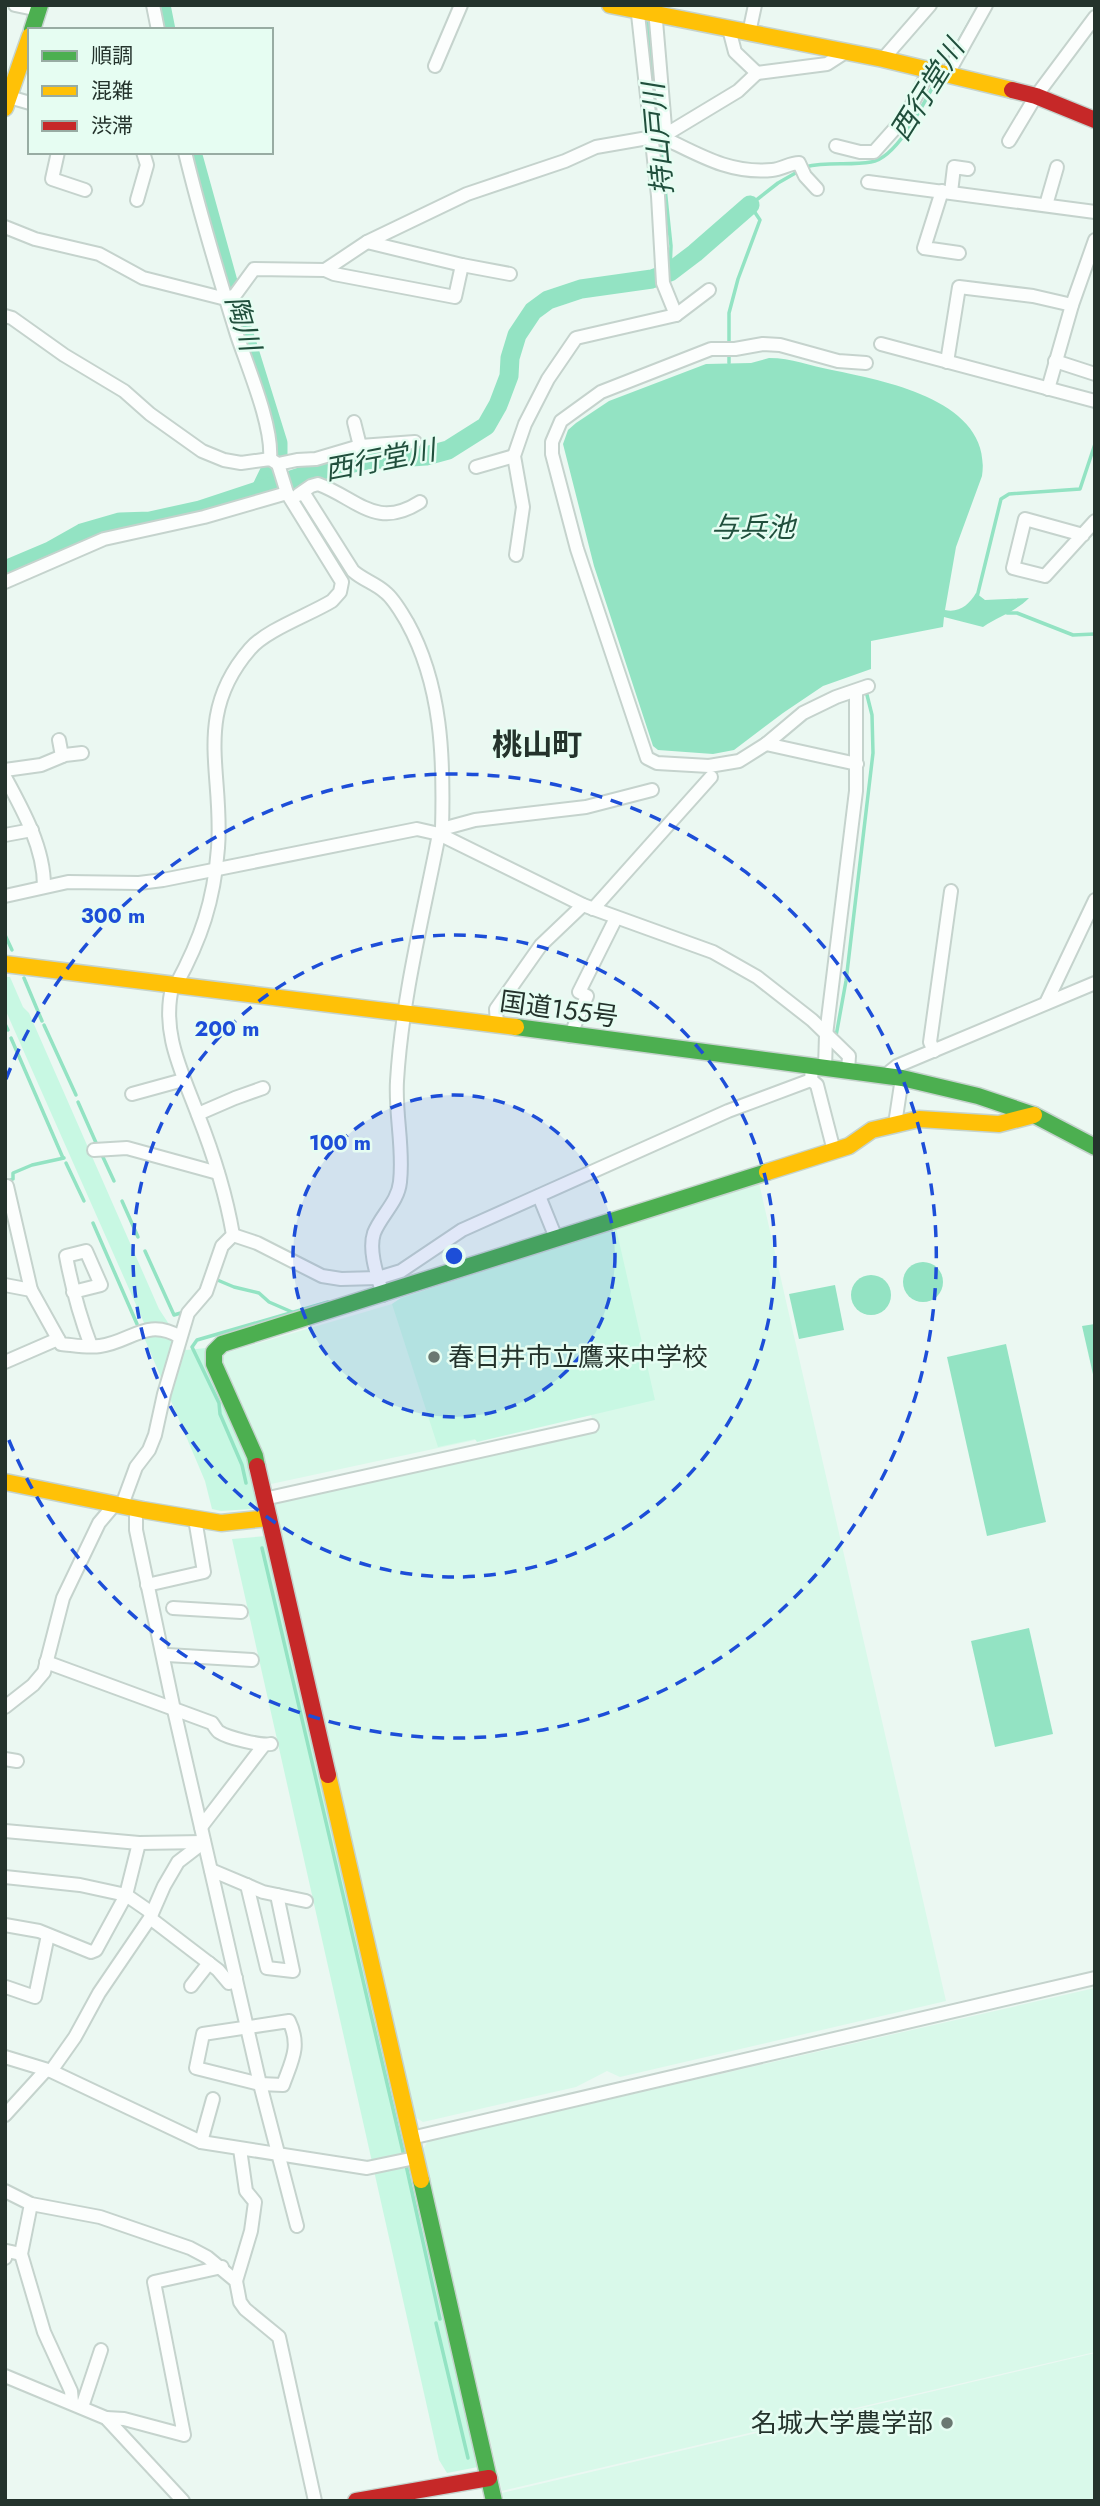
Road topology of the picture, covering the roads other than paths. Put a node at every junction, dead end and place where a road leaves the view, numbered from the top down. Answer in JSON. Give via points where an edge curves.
{"nodes":[{"id":1,"x":15,"y":5,"type":"edge"},
{"id":2,"x":153,"y":5,"type":"edge"},
{"id":3,"x":461,"y":5,"type":"edge"},
{"id":4,"x":610,"y":5,"type":"edge"},
{"id":5,"x":755,"y":5,"type":"edge"},
{"id":6,"x":930,"y":5,"type":"edge"},
{"id":7,"x":986,"y":5,"type":"edge"},
{"id":8,"x":39,"y":8,"type":"edge"},
{"id":9,"x":638,"y":8,"type":"edge"},
{"id":10,"x":655,"y":10,"type":"edge"},
{"id":11,"x":1095,"y":17,"type":"edge"},
{"id":12,"x":33,"y":28,"type":"edge"},
{"id":13,"x":159,"y":28,"type":"edge"},
{"id":14,"x":729,"y":29,"type":"junction"},
{"id":15,"x":748,"y":33,"type":"junction"},
{"id":16,"x":28,"y":42,"type":"edge"},
{"id":17,"x":844,"y":53,"type":"junction"},
{"id":18,"x":883,"y":59,"type":"junction"},
{"id":19,"x":435,"y":66,"type":"dead end"},
{"id":20,"x":757,"y":73,"type":"junction"},
{"id":21,"x":938,"y":73,"type":"junction"},
{"id":22,"x":1036,"y":96,"type":"junction"},
{"id":23,"x":7,"y":103,"type":"edge"},
{"id":24,"x":28,"y":103,"type":"edge"},
{"id":25,"x":1095,"y":120,"type":"edge"},
{"id":26,"x":665,"y":135,"type":"junction"},
{"id":27,"x":651,"y":139,"type":"junction"},
{"id":28,"x":1009,"y":141,"type":"dead end"},
{"id":29,"x":836,"y":146,"type":"dead end"},
{"id":30,"x":58,"y":154,"type":"edge"},
{"id":31,"x":144,"y":154,"type":"edge"},
{"id":32,"x":186,"y":154,"type":"edge"},
{"id":33,"x":1057,"y":167,"type":"dead end"},
{"id":34,"x":968,"y":169,"type":"dead end"},
{"id":35,"x":868,"y":182,"type":"dead end"},
{"id":36,"x":85,"y":190,"type":"dead end"},
{"id":37,"x":817,"y":190,"type":"dead end"},
{"id":38,"x":946,"y":192,"type":"junction"},
{"id":39,"x":137,"y":200,"type":"dead end"},
{"id":40,"x":1046,"y":205,"type":"junction"},
{"id":41,"x":1095,"y":212,"type":"edge"},
{"id":42,"x":5,"y":227,"type":"edge"},
{"id":43,"x":1095,"y":240,"type":"edge"},
{"id":44,"x":367,"y":242,"type":"junction"},
{"id":45,"x":959,"y":253,"type":"dead end"},
{"id":46,"x":462,"y":265,"type":"junction"},
{"id":47,"x":325,"y":270,"type":"junction"},
{"id":48,"x":510,"y":274,"type":"dead end"},
{"id":49,"x":709,"y":290,"type":"dead end"},
{"id":50,"x":230,"y":297,"type":"junction"},
{"id":51,"x":1072,"y":305,"type":"junction"},
{"id":52,"x":676,"y":315,"type":"junction"},
{"id":53,"x":5,"y":316,"type":"edge"},
{"id":54,"x":881,"y":344,"type":"dead end"},
{"id":55,"x":1055,"y":360,"type":"junction"},
{"id":56,"x":947,"y":362,"type":"junction"},
{"id":57,"x":866,"y":363,"type":"dead end"},
{"id":58,"x":1095,"y":374,"type":"edge"},
{"id":59,"x":1048,"y":389,"type":"junction"},
{"id":60,"x":1095,"y":401,"type":"edge"},
{"id":61,"x":354,"y":422,"type":"dead end"},
{"id":62,"x":415,"y":442,"type":"dead end"},
{"id":63,"x":360,"y":446,"type":"junction"},
{"id":64,"x":514,"y":456,"type":"junction"},
{"id":65,"x":274,"y":462,"type":"junction"},
{"id":66,"x":476,"y":467,"type":"dead end"},
{"id":67,"x":294,"y":495,"type":"junction"},
{"id":68,"x":420,"y":502,"type":"dead end"},
{"id":69,"x":1095,"y":521,"type":"edge"},
{"id":70,"x":1083,"y":535,"type":"junction"},
{"id":71,"x":516,"y":555,"type":"dead end"},
{"id":72,"x":5,"y":582,"type":"edge"},
{"id":73,"x":59,"y":740,"type":"dead end"},
{"id":74,"x":766,"y":744,"type":"junction"},
{"id":75,"x":82,"y":753,"type":"dead end"},
{"id":76,"x":62,"y":756,"type":"junction"},
{"id":77,"x":856,"y":764,"type":"junction"},
{"id":78,"x":5,"y":770,"type":"edge"},
{"id":79,"x":711,"y":776,"type":"dead end"},
{"id":80,"x":5,"y":777,"type":"edge"},
{"id":81,"x":652,"y":790,"type":"dead end"},
{"id":82,"x":32,"y":830,"type":"junction"},
{"id":83,"x":440,"y":832,"type":"junction"},
{"id":84,"x":5,"y":835,"type":"edge"},
{"id":85,"x":216,"y":869,"type":"junction"},
{"id":86,"x":44,"y":886,"type":"junction"},
{"id":87,"x":951,"y":891,"type":"dead end"},
{"id":88,"x":5,"y":896,"type":"edge"},
{"id":89,"x":1095,"y":900,"type":"edge"},
{"id":90,"x":588,"y":907,"type":"junction"},
{"id":91,"x":616,"y":918,"type":"junction"},
{"id":92,"x":5,"y":964,"type":"edge"},
{"id":93,"x":1095,"y":983,"type":"edge"},
{"id":94,"x":174,"y":985,"type":"junction"},
{"id":95,"x":1046,"y":1003,"type":"junction"},
{"id":96,"x":404,"y":1013,"type":"junction"},
{"id":97,"x":497,"y":1025,"type":"junction"},
{"id":98,"x":826,"y":1035,"type":"junction"},
{"id":99,"x":570,"y":1036,"type":"junction"},
{"id":100,"x":933,"y":1051,"type":"junction"},
{"id":101,"x":816,"y":1071,"type":"junction"},
{"id":102,"x":848,"y":1071,"type":"junction"},
{"id":103,"x":894,"y":1077,"type":"junction"},
{"id":104,"x":183,"y":1080,"type":"junction"},
{"id":105,"x":263,"y":1088,"type":"dead end"},
{"id":106,"x":132,"y":1094,"type":"dead end"},
{"id":107,"x":198,"y":1114,"type":"junction"},
{"id":108,"x":1034,"y":1115,"type":"junction"},
{"id":109,"x":895,"y":1124,"type":"junction"},
{"id":110,"x":1095,"y":1147,"type":"edge"},
{"id":111,"x":94,"y":1150,"type":"dead end"},
{"id":112,"x":834,"y":1151,"type":"junction"},
{"id":113,"x":218,"y":1173,"type":"junction"},
{"id":114,"x":7,"y":1186,"type":"dead end"},
{"id":115,"x":539,"y":1196,"type":"junction"},
{"id":116,"x":233,"y":1235,"type":"junction"},
{"id":117,"x":556,"y":1238,"type":"junction"},
{"id":118,"x":378,"y":1278,"type":"junction"},
{"id":119,"x":5,"y":1285,"type":"edge"},
{"id":120,"x":31,"y":1290,"type":"junction"},
{"id":121,"x":73,"y":1292,"type":"dead end"},
{"id":122,"x":383,"y":1296,"type":"junction"},
{"id":123,"x":180,"y":1337,"type":"junction"},
{"id":124,"x":58,"y":1339,"type":"junction"},
{"id":125,"x":91,"y":1346,"type":"junction"},
{"id":126,"x":5,"y":1362,"type":"edge"},
{"id":127,"x":592,"y":1426,"type":"dead end"},
{"id":128,"x":5,"y":1482,"type":"edge"},
{"id":129,"x":264,"y":1499,"type":"junction"},
{"id":130,"x":124,"y":1506,"type":"junction"},
{"id":131,"x":269,"y":1518,"type":"junction"},
{"id":132,"x":195,"y":1519,"type":"junction"},
{"id":133,"x":147,"y":1585,"type":"junction"},
{"id":134,"x":173,"y":1608,"type":"dead end"},
{"id":135,"x":241,"y":1612,"type":"dead end"},
{"id":136,"x":167,"y":1655,"type":"dead end"},
{"id":137,"x":252,"y":1660,"type":"dead end"},
{"id":138,"x":46,"y":1662,"type":"junction"},
{"id":139,"x":5,"y":1707,"type":"edge"},
{"id":140,"x":174,"y":1710,"type":"junction"},
{"id":141,"x":201,"y":1827,"type":"junction"},
{"id":142,"x":5,"y":1831,"type":"edge"},
{"id":143,"x":204,"y":1842,"type":"junction"},
{"id":144,"x":139,"y":1843,"type":"junction"},
{"id":145,"x":211,"y":1870,"type":"junction"},
{"id":146,"x":5,"y":1877,"type":"edge"},
{"id":147,"x":247,"y":1885,"type":"junction"},
{"id":148,"x":126,"y":1895,"type":"junction"},
{"id":149,"x":276,"y":1895,"type":"junction"},
{"id":150,"x":306,"y":1901,"type":"dead end"},
{"id":151,"x":151,"y":1916,"type":"junction"},
{"id":152,"x":5,"y":1925,"type":"edge"},
{"id":153,"x":48,"y":1934,"type":"junction"},
{"id":154,"x":209,"y":1963,"type":"junction"},
{"id":155,"x":236,"y":1978,"type":"junction"},
{"id":156,"x":1095,"y":1978,"type":"edge"},
{"id":157,"x":191,"y":1986,"type":"dead end"},
{"id":158,"x":6,"y":1987,"type":"edge"},
{"id":159,"x":248,"y":2028,"type":"junction"},
{"id":160,"x":5,"y":2057,"type":"edge"},
{"id":161,"x":48,"y":2070,"type":"junction"},
{"id":162,"x":260,"y":2084,"type":"junction"},
{"id":163,"x":213,"y":2099,"type":"dead end"},
{"id":164,"x":5,"y":2115,"type":"edge"},
{"id":165,"x":411,"y":2138,"type":"junction"},
{"id":166,"x":201,"y":2142,"type":"junction"},
{"id":167,"x":240,"y":2149,"type":"junction"},
{"id":168,"x":277,"y":2155,"type":"junction"},
{"id":169,"x":415,"y":2158,"type":"junction"},
{"id":170,"x":5,"y":2191,"type":"edge"},
{"id":171,"x":31,"y":2204,"type":"junction"},
{"id":172,"x":297,"y":2226,"type":"dead end"},
{"id":173,"x":21,"y":2254,"type":"junction"},
{"id":174,"x":5,"y":2258,"type":"edge"},
{"id":175,"x":222,"y":2267,"type":"junction"},
{"id":176,"x":236,"y":2281,"type":"junction"},
{"id":177,"x":101,"y":2350,"type":"dead end"},
{"id":178,"x":5,"y":2376,"type":"edge"},
{"id":179,"x":77,"y":2405,"type":"junction"},
{"id":180,"x":106,"y":2418,"type":"junction"},
{"id":181,"x":489,"y":2477,"type":"junction"},
{"id":182,"x":183,"y":2501,"type":"edge"},
{"id":183,"x":315,"y":2501,"type":"edge"},
{"id":184,"x":356,"y":2501,"type":"edge"},
{"id":185,"x":494,"y":2501,"type":"edge"}],
"edges":[{"from":1,"to":8,"type":"street"},
{"from":2,"to":13,"type":"street"},
{"from":3,"to":19,"type":"street"},
{"from":4,"to":9,"type":"main road"},
{"from":5,"to":15,"type":"street"},
{"from":6,"to":18,"type":"street"},
{"from":7,"to":21,"type":"street"},
{"from":8,"to":12,"type":"main road"},
{"from":9,"to":10,"type":"main road"},
{"from":9,"to":27,"type":"street"},
{"from":10,"to":14,"type":"main road"},
{"from":10,"to":26,"type":"street"},
{"from":11,"to":22,"type":"street"},
{"from":14,"to":15,"type":"main road"},
{"from":14,"to":20,"type":"street","via":[[735,52]]},
{"from":15,"to":17,"type":"main road"},
{"from":16,"to":23,"type":"main road"},
{"from":17,"to":18,"type":"main road"},
{"from":17,"to":20,"type":"street","via":[[827,64]]},
{"from":18,"to":21,"type":"main road"},
{"from":20,"to":26,"type":"street","via":[[738,91]]},
{"from":21,"to":22,"type":"main road"},
{"from":21,"to":29,"type":"street","via":[[874,152]]},
{"from":22,"to":25,"type":"main road"},
{"from":22,"to":28,"type":"street"},
{"from":23,"to":24,"type":"street"},
{"from":26,"to":27,"type":"street"},
{"from":26,"to":37,"type":"street","via":[[729,167],[773,170],[799,163]]},
{"from":27,"to":44,"type":"street","via":[[596,147],[467,194]]},
{"from":27,"to":52,"type":"street","via":[[663,283]]},
{"from":30,"to":36,"type":"street","via":[[52,179]]},
{"from":31,"to":39,"type":"street","via":[[147,165]]},
{"from":32,"to":50,"type":"street"},
{"from":33,"to":40,"type":"street"},
{"from":34,"to":38,"type":"street","via":[[954,167]]},
{"from":35,"to":38,"type":"street"},
{"from":38,"to":40,"type":"street"},
{"from":38,"to":45,"type":"street","via":[[924,248]]},
{"from":40,"to":41,"type":"street"},
{"from":42,"to":50,"type":"street","via":[[99,254],[143,278]]},
{"from":43,"to":51,"type":"street"},
{"from":44,"to":46,"type":"street"},
{"from":44,"to":47,"type":"street"},
{"from":46,"to":47,"type":"street","via":[[455,297]]},
{"from":46,"to":48,"type":"street"},
{"from":47,"to":50,"type":"street","via":[[254,270]]},
{"from":49,"to":52,"type":"street"},
{"from":50,"to":65,"type":"street"},
{"from":51,"to":55,"type":"street"},
{"from":51,"to":56,"type":"street","via":[[959,287]]},
{"from":52,"to":64,"type":"street","via":[[576,338],[542,390]]},
{"from":53,"to":65,"type":"street","via":[[124,391],[202,451],[242,463]]},
{"from":54,"to":56,"type":"street"},
{"from":55,"to":58,"type":"street"},
{"from":55,"to":59,"type":"street"},
{"from":56,"to":59,"type":"street"},
{"from":57,"to":74,"type":"street","via":[[838,361],[780,345],[711,349],[601,392],[561,421],[552,442],[577,549],[648,758],[657,763],[709,766],[739,761]]},
{"from":59,"to":60,"type":"street"},
{"from":61,"to":63,"type":"street"},
{"from":62,"to":63,"type":"street"},
{"from":63,"to":65,"type":"street","via":[[316,459]]},
{"from":64,"to":66,"type":"street"},
{"from":64,"to":71,"type":"street","via":[[523,507]]},
{"from":65,"to":67,"type":"street"},
{"from":67,"to":68,"type":"street","via":[[318,484],[386,514],[403,512]]},
{"from":67,"to":72,"type":"street","via":[[104,539]]},
{"from":67,"to":83,"type":"street","via":[[353,571],[385,592],[416,639],[432,683],[440,738]]},
{"from":67,"to":85,"type":"street","via":[[342,583],[332,601],[261,638],[223,692],[215,714],[213,751]]},
{"from":69,"to":70,"type":"street"},
{"from":70,"to":70,"type":"street","via":[[1045,576],[1013,568],[1025,519]]},
{"from":73,"to":76,"type":"street"},
{"from":74,"to":77,"type":"street"},
{"from":74,"to":77,"type":"street","via":[[803,713],[862,688]]},
{"from":75,"to":76,"type":"street"},
{"from":76,"to":78,"type":"street","via":[[41,765]]},
{"from":77,"to":98,"type":"street"},
{"from":79,"to":90,"type":"street"},
{"from":80,"to":82,"type":"street"},
{"from":81,"to":83,"type":"street","via":[[586,807],[475,820]]},
{"from":82,"to":84,"type":"street"},
{"from":82,"to":86,"type":"street"},
{"from":83,"to":85,"type":"street","via":[[417,829]]},
{"from":83,"to":90,"type":"street"},
{"from":83,"to":96,"type":"street"},
{"from":85,"to":86,"type":"street","via":[[139,883],[80,881]]},
{"from":85,"to":94,"type":"street","via":[[214,891],[194,953]]},
{"from":86,"to":88,"type":"street"},
{"from":87,"to":100,"type":"street","via":[[930,1042]]},
{"from":89,"to":95,"type":"street"},
{"from":90,"to":91,"type":"street"},
{"from":90,"to":97,"type":"street","via":[[541,945],[496,1009]]},
{"from":91,"to":98,"type":"street","via":[[713,952],[757,976]]},
{"from":91,"to":99,"type":"street","via":[[579,992],[587,996]]},
{"from":92,"to":94,"type":"main road","name":"国道155号"},
{"from":93,"to":95,"type":"street"},
{"from":94,"to":96,"type":"main road","name":"国道155号"},
{"from":94,"to":104,"type":"street","via":[[167,1019]]},
{"from":95,"to":100,"type":"street"},
{"from":96,"to":97,"type":"main road","name":"国道155号"},
{"from":96,"to":118,"type":"street","via":[[397,1081],[400,1186],[373,1234]]},
{"from":97,"to":99,"type":"main road","name":"国道155号"},
{"from":98,"to":101,"type":"street"},
{"from":98,"to":102,"type":"street","via":[[849,1056]]},
{"from":99,"to":101,"type":"main road","name":"国道155号"},
{"from":100,"to":103,"type":"street","via":[[897,1066]]},
{"from":101,"to":102,"type":"main road","name":"国道155号"},
{"from":101,"to":112,"type":"street"},
{"from":101,"to":115,"type":"street"},
{"from":102,"to":103,"type":"main road","name":"国道155号"},
{"from":103,"to":108,"type":"main road","name":"国道155号","via":[[978,1096]]},
{"from":103,"to":109,"type":"street"},
{"from":104,"to":106,"type":"street"},
{"from":104,"to":107,"type":"street"},
{"from":105,"to":107,"type":"street"},
{"from":107,"to":113,"type":"street"},
{"from":108,"to":109,"type":"main road","via":[[999,1124],[919,1119]]},
{"from":108,"to":110,"type":"main road","name":"国道155号"},
{"from":109,"to":112,"type":"main road","via":[[872,1130]]},
{"from":111,"to":113,"type":"street","via":[[127,1148]]},
{"from":112,"to":117,"type":"main road"},
{"from":113,"to":116,"type":"street"},
{"from":114,"to":120,"type":"street"},
{"from":115,"to":117,"type":"street"},
{"from":115,"to":118,"type":"street","via":[[462,1230],[401,1271]]},
{"from":116,"to":118,"type":"street","via":[[257,1242],[322,1276]]},
{"from":116,"to":123,"type":"street","via":[[222,1246],[206,1292],[188,1313]]},
{"from":117,"to":122,"type":"main road"},
{"from":118,"to":122,"type":"street"},
{"from":119,"to":120,"type":"street"},
{"from":120,"to":124,"type":"street"},
{"from":121,"to":125,"type":"street"},
{"from":122,"to":129,"type":"main road","via":[[222,1344],[214,1352],[214,1364],[255,1456]]},
{"from":123,"to":125,"type":"street","via":[[162,1329],[145,1330]]},
{"from":123,"to":130,"type":"street","via":[[155,1435],[136,1467]]},
{"from":124,"to":125,"type":"street","via":[[61,1344]]},
{"from":124,"to":126,"type":"street"},
{"from":127,"to":129,"type":"street"},
{"from":128,"to":130,"type":"main road"},
{"from":129,"to":131,"type":"main road"},
{"from":130,"to":132,"type":"main road"},
{"from":130,"to":133,"type":"street","via":[[136,1530]]},
{"from":130,"to":138,"type":"street","via":[[99,1523],[78,1563],[63,1598]]},
{"from":131,"to":132,"type":"main road","via":[[220,1523]]},
{"from":131,"to":165,"type":"main road"},
{"from":132,"to":133,"type":"street","via":[[204,1572]]},
{"from":133,"to":140,"type":"street"},
{"from":134,"to":135,"type":"street"},
{"from":136,"to":137,"type":"street"},
{"from":138,"to":139,"type":"street","via":[[33,1685]]},
{"from":138,"to":140,"type":"street"},
{"from":140,"to":141,"type":"street"},
{"from":140,"to":141,"type":"street","via":[[212,1723],[218,1732],[267,1744]]},
{"from":141,"to":143,"type":"street"},
{"from":142,"to":144,"type":"street"},
{"from":143,"to":144,"type":"street"},
{"from":143,"to":145,"type":"street"},
{"from":143,"to":151,"type":"street","via":[[178,1862]]},
{"from":144,"to":148,"type":"street"},
{"from":145,"to":147,"type":"street"},
{"from":145,"to":155,"type":"street"},
{"from":146,"to":148,"type":"street"},
{"from":147,"to":149,"type":"street"},
{"from":147,"to":149,"type":"street","via":[[267,1968],[293,1971]]},
{"from":148,"to":151,"type":"street"},
{"from":148,"to":153,"type":"street","via":[[96,1950]]},
{"from":149,"to":150,"type":"street"},
{"from":151,"to":154,"type":"street"},
{"from":151,"to":161,"type":"street","via":[[75,2037]]},
{"from":152,"to":153,"type":"street"},
{"from":153,"to":158,"type":"street","via":[[35,1997]]},
{"from":154,"to":155,"type":"street","via":[[229,1983]]},
{"from":154,"to":157,"type":"street"},
{"from":155,"to":159,"type":"street"},
{"from":156,"to":165,"type":"street"},
{"from":159,"to":162,"type":"street"},
{"from":159,"to":162,"type":"street","via":[[289,2021],[296,2036],[283,2085]]},
{"from":159,"to":162,"type":"street","via":[[203,2034],[196,2068]]},
{"from":160,"to":161,"type":"street"},
{"from":161,"to":164,"type":"street"},
{"from":161,"to":166,"type":"street"},
{"from":162,"to":168,"type":"street"},
{"from":163,"to":166,"type":"street"},
{"from":165,"to":169,"type":"main road"},
{"from":166,"to":167,"type":"street"},
{"from":167,"to":168,"type":"street"},
{"from":167,"to":176,"type":"street","via":[[246,2191],[255,2202]]},
{"from":168,"to":169,"type":"street","via":[[367,2168]]},
{"from":168,"to":172,"type":"street"},
{"from":169,"to":181,"type":"main road"},
{"from":170,"to":171,"type":"street"},
{"from":171,"to":173,"type":"street"},
{"from":171,"to":175,"type":"street","via":[[100,2217],[190,2248]]},
{"from":173,"to":174,"type":"street","via":[[7,2251]]},
{"from":173,"to":179,"type":"street","via":[[44,2332]]},
{"from":175,"to":176,"type":"street"},
{"from":175,"to":180,"type":"street","via":[[154,2282],[184,2435]]},
{"from":176,"to":183,"type":"street","via":[[245,2309],[279,2337]]},
{"from":177,"to":179,"type":"street"},
{"from":178,"to":179,"type":"street"},
{"from":179,"to":180,"type":"street"},
{"from":180,"to":182,"type":"street"},
{"from":181,"to":184,"type":"main road"},
{"from":181,"to":185,"type":"main road"}]}
